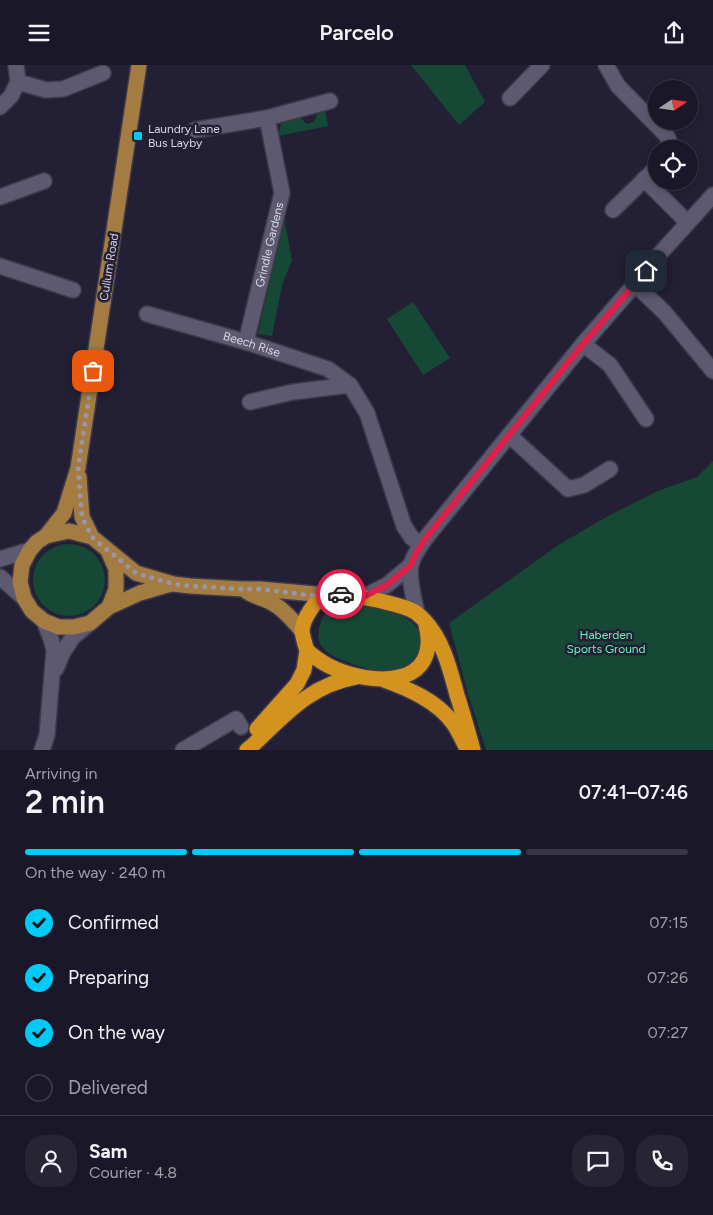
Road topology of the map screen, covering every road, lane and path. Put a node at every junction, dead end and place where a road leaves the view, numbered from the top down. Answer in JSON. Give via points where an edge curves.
{"nodes":[{"id":1,"x":16,"y":65,"type":"edge"},
{"id":2,"x":139,"y":65,"type":"edge"},
{"id":3,"x":542,"y":65,"type":"edge"},
{"id":4,"x":606,"y":65,"type":"edge"},
{"id":5,"x":102,"y":73,"type":"dead end"},
{"id":6,"x":18,"y":82,"type":"junction"},
{"id":7,"x":510,"y":98,"type":"dead end"},
{"id":8,"x":330,"y":101,"type":"dead end"},
{"id":9,"x":0,"y":107,"type":"edge"},
{"id":10,"x":267,"y":118,"type":"junction"},
{"id":11,"x":195,"y":130,"type":"dead end"},
{"id":12,"x":668,"y":140,"type":"edge"},
{"id":13,"x":648,"y":175,"type":"edge"},
{"id":14,"x":644,"y":179,"type":"junction"},
{"id":15,"x":44,"y":181,"type":"dead end"},
{"id":16,"x":713,"y":195,"type":"edge"},
{"id":17,"x":0,"y":197,"type":"edge"},
{"id":18,"x":613,"y":210,"type":"dead end"},
{"id":19,"x":688,"y":223,"type":"junction"},
{"id":20,"x":0,"y":266,"type":"edge"},
{"id":21,"x":635,"y":284,"type":"junction"},
{"id":22,"x":73,"y":290,"type":"dead end"},
{"id":23,"x":147,"y":314,"type":"dead end"},
{"id":24,"x":246,"y":342,"type":"junction"},
{"id":25,"x":583,"y":344,"type":"junction"},
{"id":26,"x":713,"y":371,"type":"edge"},
{"id":27,"x":350,"y":385,"type":"junction"},
{"id":28,"x":250,"y":402,"type":"dead end"},
{"id":29,"x":646,"y":419,"type":"dead end"},
{"id":30,"x":509,"y":435,"type":"junction"},
{"id":31,"x":78,"y":468,"type":"junction"},
{"id":32,"x":610,"y":469,"type":"dead end"},
{"id":33,"x":46,"y":537,"type":"junction"},
{"id":34,"x":92,"y":537,"type":"junction"},
{"id":35,"x":421,"y":545,"type":"junction"},
{"id":36,"x":30,"y":551,"type":"junction"},
{"id":37,"x":108,"y":551,"type":"junction"},
{"id":38,"x":0,"y":559,"type":"edge"},
{"id":39,"x":411,"y":565,"type":"junction"},
{"id":40,"x":0,"y":577,"type":"edge"},
{"id":41,"x":173,"y":584,"type":"junction"},
{"id":42,"x":242,"y":589,"type":"junction"},
{"id":43,"x":326,"y":595,"type":"junction"},
{"id":44,"x":363,"y":597,"type":"junction"},
{"id":45,"x":24,"y":598,"type":"junction"},
{"id":46,"x":109,"y":607,"type":"junction"},
{"id":47,"x":421,"y":617,"type":"junction"},
{"id":48,"x":44,"y":621,"type":"junction"},
{"id":49,"x":90,"y":623,"type":"junction"},
{"id":50,"x":302,"y":631,"type":"junction"},
{"id":51,"x":307,"y":650,"type":"junction"},
{"id":52,"x":360,"y":677,"type":"junction"},
{"id":53,"x":52,"y":678,"type":"junction"},
{"id":54,"x":380,"y":679,"type":"junction"},
{"id":55,"x":241,"y":727,"type":"dead end"},
{"id":56,"x":42,"y":750,"type":"edge"},
{"id":57,"x":183,"y":750,"type":"edge"},
{"id":58,"x":241,"y":750,"type":"edge"},
{"id":59,"x":247,"y":750,"type":"edge"},
{"id":60,"x":467,"y":750,"type":"edge"},
{"id":61,"x":473,"y":750,"type":"edge"}],
"edges":[{"from":1,"to":6,"type":"street"},
{"from":2,"to":31,"type":"main road","name":"Cullum Road"},
{"from":3,"to":7,"type":"street"},
{"from":4,"to":12,"type":"street","via":[[618,86]]},
{"from":5,"to":6,"type":"street","via":[[63,89],[46,90]]},
{"from":6,"to":9,"type":"street","via":[[12,96]]},
{"from":8,"to":10,"type":"street"},
{"from":10,"to":11,"type":"street"},
{"from":10,"to":24,"type":"street","name":"Grindle Gardens","via":[[282,193]]},
{"from":13,"to":14,"type":"street"},
{"from":14,"to":18,"type":"street"},
{"from":14,"to":19,"type":"street"},
{"from":15,"to":17,"type":"street"},
{"from":16,"to":19,"type":"street"},
{"from":19,"to":21,"type":"street"},
{"from":20,"to":22,"type":"street"},
{"from":21,"to":25,"type":"street"},
{"from":21,"to":26,"type":"street","via":[[665,313]]},
{"from":23,"to":24,"type":"street","name":"Beech Rise"},
{"from":24,"to":27,"type":"street","name":"Beech Rise","via":[[328,369]]},
{"from":25,"to":29,"type":"street","via":[[610,365]]},
{"from":25,"to":30,"type":"street"},
{"from":27,"to":28,"type":"street"},
{"from":27,"to":35,"type":"street","name":"Beech Rise","via":[[367,413],[404,526]]},
{"from":30,"to":32,"type":"street","via":[[568,489],[584,485]]},
{"from":30,"to":35,"type":"street"},
{"from":31,"to":33,"type":"main road","name":"Cullum Road","via":[[64,513]]},
{"from":31,"to":34,"type":"main road","name":"Cullum Road","via":[[82,517]]},
{"from":33,"to":34,"type":"main road","via":[[69,531]]},
{"from":33,"to":36,"type":"main road"},
{"from":34,"to":37,"type":"main road"},
{"from":35,"to":39,"type":"street"},
{"from":36,"to":38,"type":"street"},
{"from":36,"to":45,"type":"main road","via":[[22,565],[20,581]]},
{"from":37,"to":41,"type":"main road","via":[[136,573]]},
{"from":37,"to":46,"type":"main road","via":[[116,569],[116,589]]},
{"from":39,"to":44,"type":"street","via":[[387,585]]},
{"from":39,"to":47,"type":"street"},
{"from":40,"to":45,"type":"street"},
{"from":41,"to":42,"type":"main road"},
{"from":41,"to":46,"type":"main road","via":[[140,593]]},
{"from":42,"to":43,"type":"main road"},
{"from":42,"to":50,"type":"main road","via":[[273,603]]},
{"from":43,"to":44,"type":"highway"},
{"from":43,"to":50,"type":"highway","via":[[310,611]]},
{"from":44,"to":47,"type":"highway","via":[[406,608]]},
{"from":45,"to":48,"type":"main road"},
{"from":46,"to":49,"type":"main road"},
{"from":47,"to":54,"type":"highway","via":[[428,631],[428,650],[418,668],[399,677]]},
{"from":47,"to":61,"type":"highway","via":[[445,655]]},
{"from":48,"to":49,"type":"main road","via":[[59,627]]},
{"from":48,"to":53,"type":"street","via":[[54,650]]},
{"from":49,"to":53,"type":"street","via":[[73,637]]},
{"from":50,"to":51,"type":"highway"},
{"from":51,"to":52,"type":"highway","via":[[323,663]]},
{"from":51,"to":58,"type":"highway","via":[[304,670],[297,684]]},
{"from":52,"to":54,"type":"highway"},
{"from":52,"to":59,"type":"highway","via":[[315,691]]},
{"from":53,"to":56,"type":"street","via":[[47,735]]},
{"from":54,"to":60,"type":"highway","via":[[408,689],[446,714]]},
{"from":55,"to":57,"type":"street","via":[[236,719]]}]}
